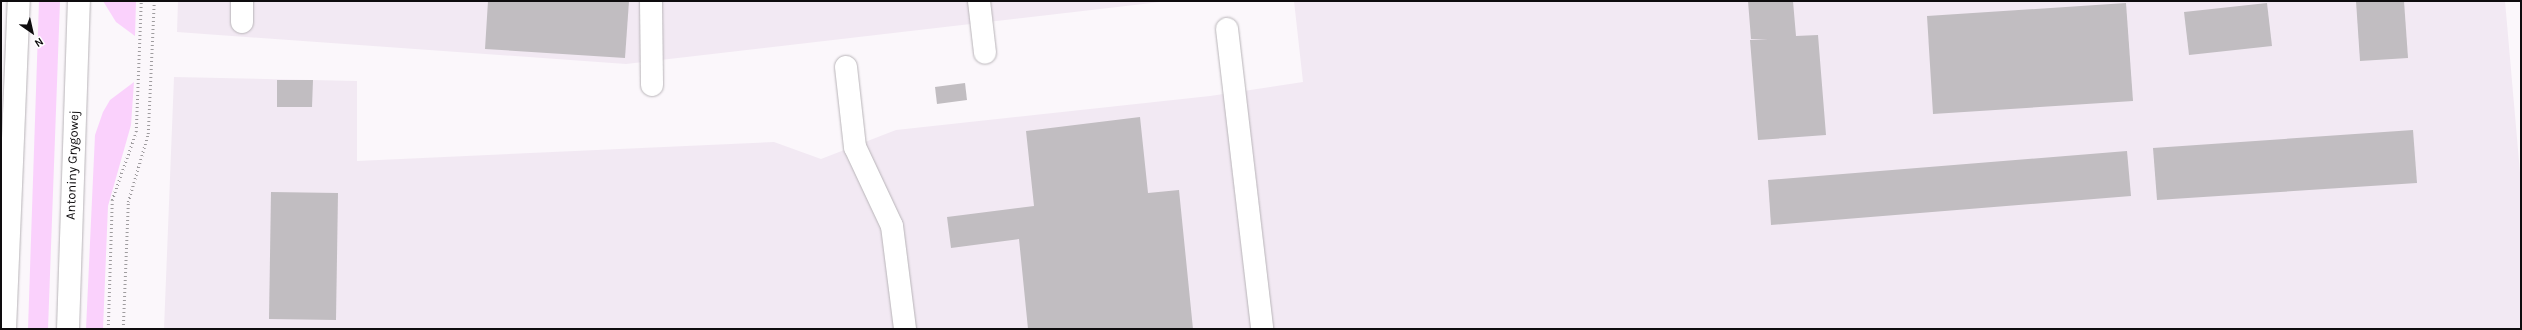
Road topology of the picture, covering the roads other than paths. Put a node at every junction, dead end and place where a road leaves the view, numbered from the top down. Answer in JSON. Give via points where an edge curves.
{"nodes":[{"id":1,"x":20,"y":1,"type":"edge"},
{"id":2,"x":79,"y":1,"type":"edge"},
{"id":3,"x":651,"y":1,"type":"edge"},
{"id":4,"x":979,"y":1,"type":"edge"},
{"id":5,"x":1227,"y":29,"type":"dead end"},
{"id":6,"x":985,"y":53,"type":"dead end"},
{"id":7,"x":846,"y":67,"type":"dead end"},
{"id":8,"x":652,"y":84,"type":"dead end"},
{"id":9,"x":5,"y":329,"type":"edge"},
{"id":10,"x":68,"y":329,"type":"edge"},
{"id":11,"x":905,"y":329,"type":"edge"},
{"id":12,"x":1262,"y":329,"type":"edge"}],
"edges":[{"from":1,"to":9,"type":"street"},
{"from":2,"to":10,"type":"street","name":"Antoniny Grygowej"},
{"from":3,"to":8,"type":"street"},
{"from":4,"to":6,"type":"street"},
{"from":5,"to":12,"type":"street"},
{"from":7,"to":11,"type":"street","via":[[854,147],[892,226]]}]}
